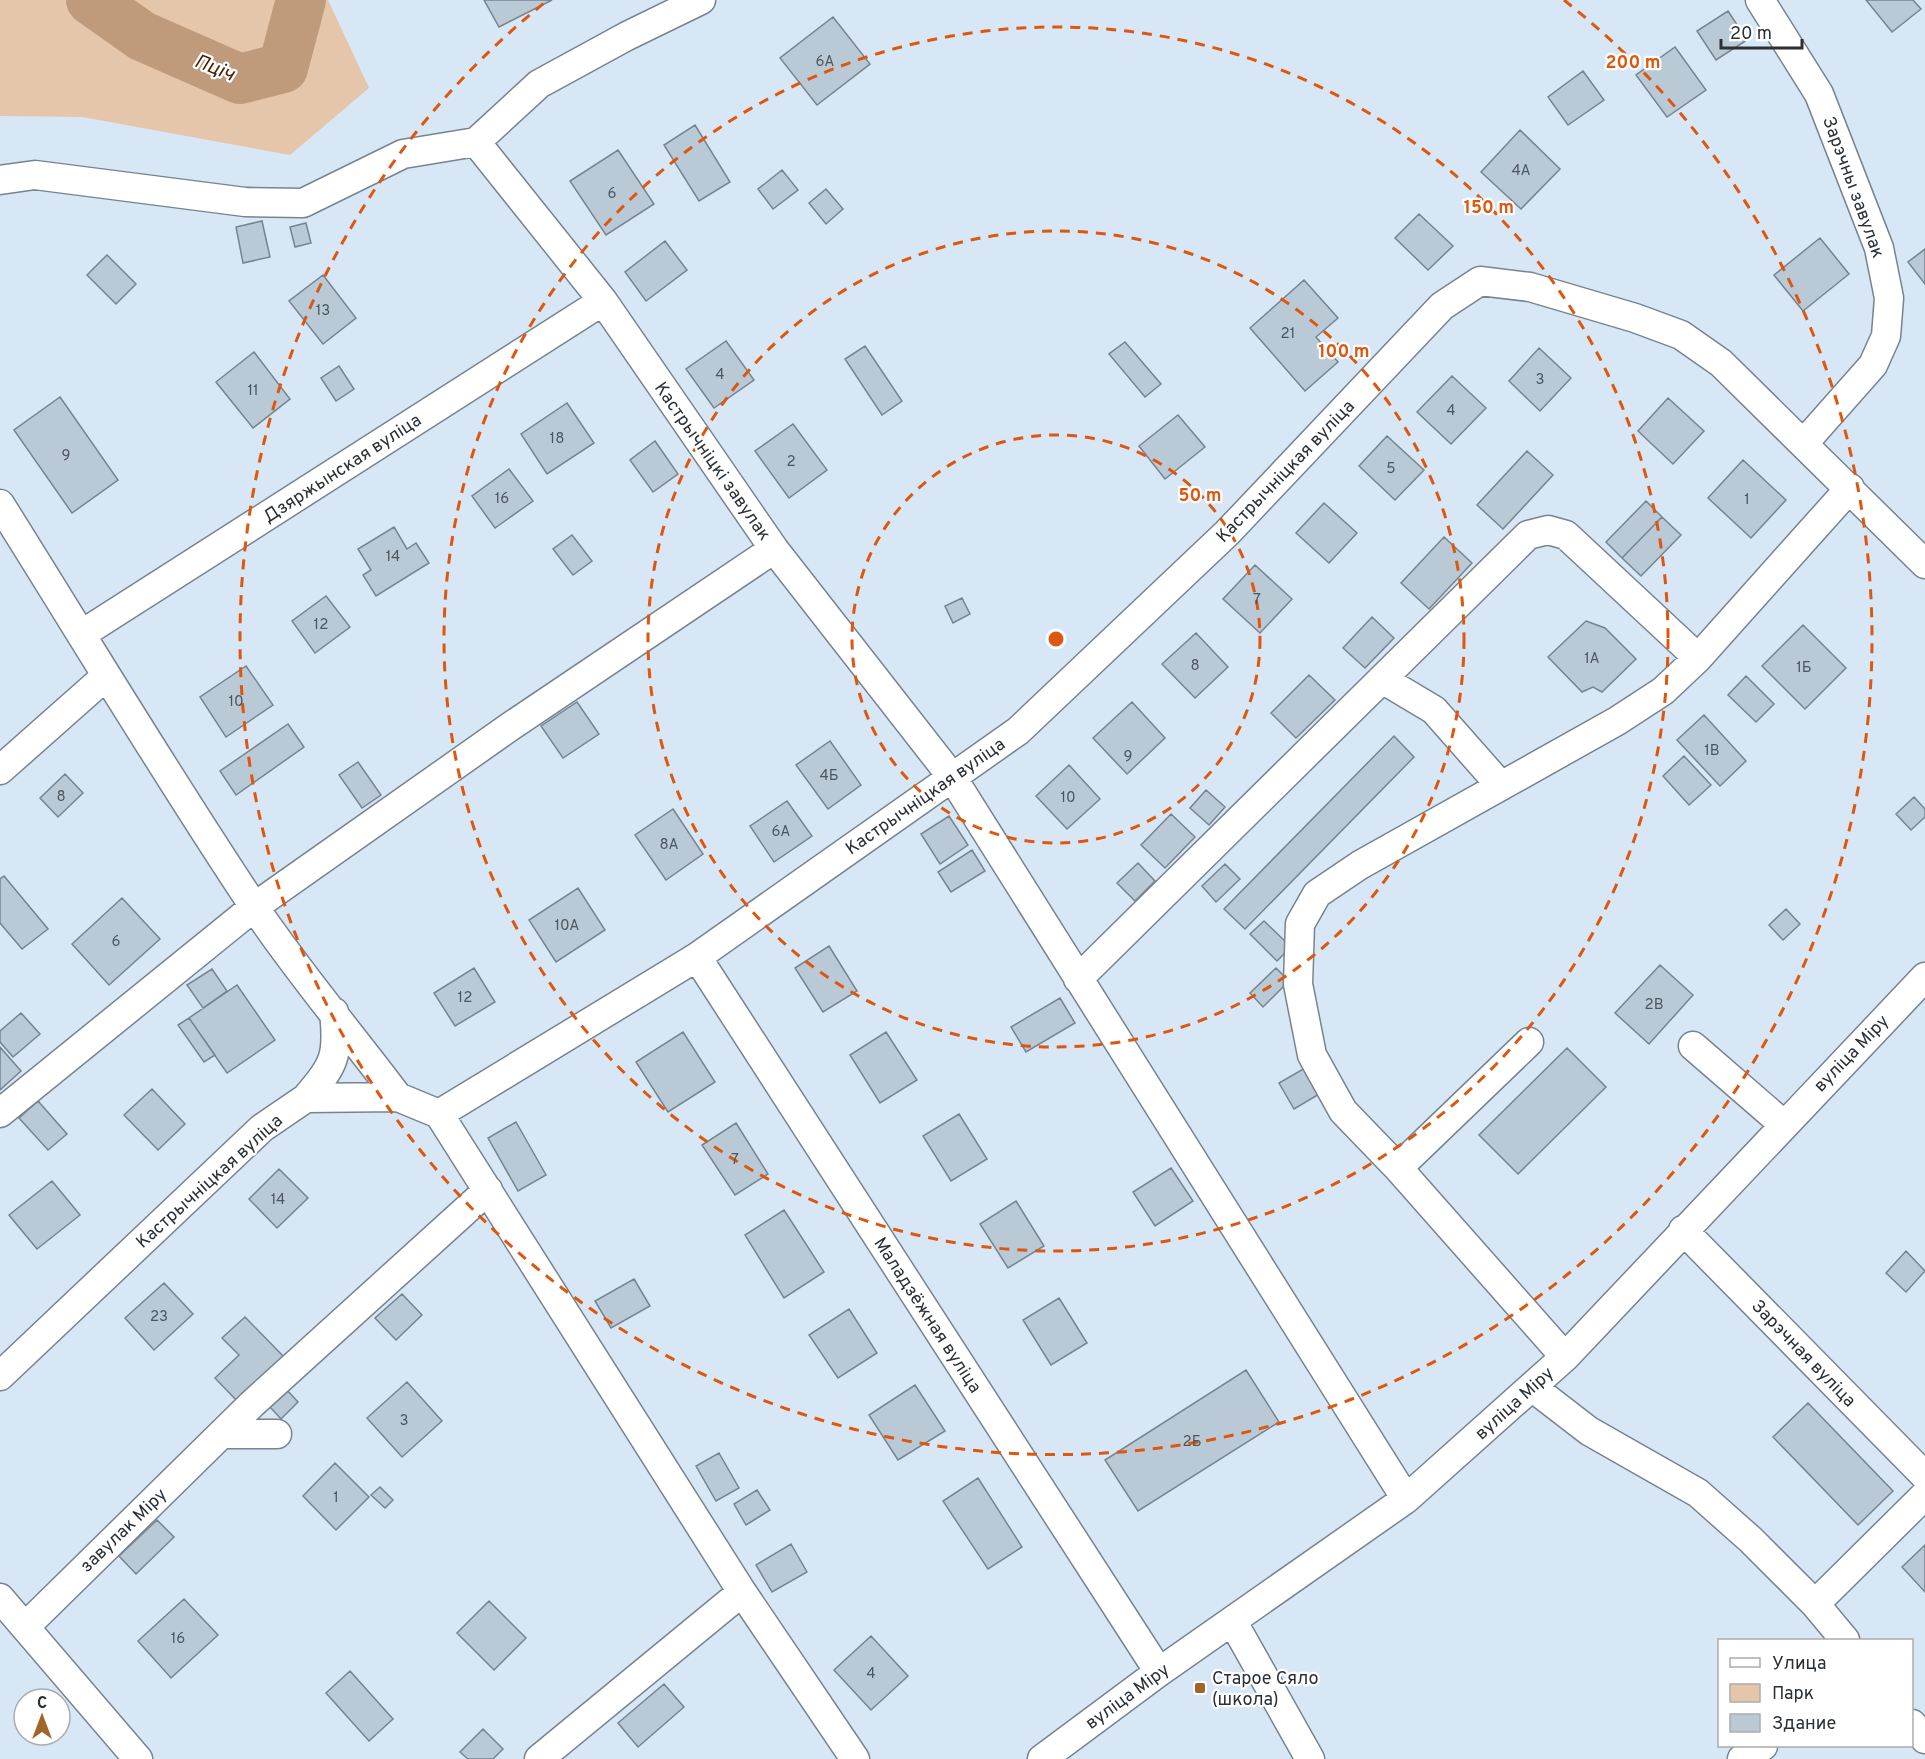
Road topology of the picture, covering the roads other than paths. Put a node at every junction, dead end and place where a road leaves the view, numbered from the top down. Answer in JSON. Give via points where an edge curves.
{"nodes":[{"id":1,"x":701,"y":0,"type":"edge"},
{"id":2,"x":1760,"y":0,"type":"edge"},
{"id":3,"x":476,"y":142,"type":"junction"},
{"id":4,"x":0,"y":180,"type":"edge"},
{"id":5,"x":603,"y":301,"type":"junction"},
{"id":6,"x":1804,"y":443,"type":"junction"},
{"id":7,"x":1850,"y":488,"type":"junction"},
{"id":8,"x":0,"y":504,"type":"edge"},
{"id":9,"x":774,"y":549,"type":"junction"},
{"id":10,"x":1925,"y":564,"type":"edge"},
{"id":11,"x":82,"y":634,"type":"junction"},
{"id":12,"x":1698,"y":657,"type":"junction"},
{"id":13,"x":105,"y":677,"type":"junction"},
{"id":14,"x":1382,"y":679,"type":"junction"},
{"id":15,"x":0,"y":771,"type":"edge"},
{"id":16,"x":952,"y":777,"type":"junction"},
{"id":17,"x":1501,"y":786,"type":"junction"},
{"id":18,"x":254,"y":907,"type":"junction"},
{"id":19,"x":697,"y":957,"type":"junction"},
{"id":20,"x":1925,"y":977,"type":"edge"},
{"id":21,"x":1078,"y":979,"type":"junction"},
{"id":22,"x":334,"y":1012,"type":"junction"},
{"id":23,"x":1529,"y":1042,"type":"dead end"},
{"id":24,"x":1693,"y":1046,"type":"dead end"},
{"id":25,"x":398,"y":1097,"type":"junction"},
{"id":26,"x":306,"y":1098,"type":"junction"},
{"id":27,"x":0,"y":1113,"type":"edge"},
{"id":28,"x":438,"y":1114,"type":"junction"},
{"id":29,"x":1784,"y":1124,"type":"junction"},
{"id":30,"x":1398,"y":1168,"type":"junction"},
{"id":31,"x":488,"y":1190,"type":"junction"},
{"id":32,"x":1683,"y":1230,"type":"junction"},
{"id":33,"x":1565,"y":1357,"type":"junction"},
{"id":34,"x":0,"y":1376,"type":"edge"},
{"id":35,"x":1532,"y":1387,"type":"junction"},
{"id":36,"x":222,"y":1434,"type":"junction"},
{"id":37,"x":277,"y":1434,"type":"dead end"},
{"id":38,"x":1925,"y":1476,"type":"edge"},
{"id":39,"x":1925,"y":1495,"type":"edge"},
{"id":40,"x":1406,"y":1499,"type":"junction"},
{"id":41,"x":742,"y":1592,"type":"junction"},
{"id":42,"x":0,"y":1598,"type":"edge"},
{"id":43,"x":1233,"y":1622,"type":"junction"},
{"id":44,"x":1829,"y":1626,"type":"edge"},
{"id":45,"x":25,"y":1627,"type":"junction"},
{"id":46,"x":1159,"y":1672,"type":"junction"},
{"id":47,"x":1913,"y":1726,"type":"edge"},
{"id":48,"x":1925,"y":1739,"type":"edge"},
{"id":49,"x":1761,"y":1747,"type":"edge"},
{"id":50,"x":138,"y":1759,"type":"edge"},
{"id":51,"x":539,"y":1759,"type":"edge"},
{"id":52,"x":855,"y":1759,"type":"edge"},
{"id":53,"x":1042,"y":1759,"type":"edge"},
{"id":54,"x":1310,"y":1759,"type":"edge"},
{"id":55,"x":1742,"y":1759,"type":"edge"}],
"edges":[{"from":1,"to":3,"type":"street","via":[[539,84]]},
{"from":2,"to":6,"type":"street","name":"Зарэчны завулак","via":[[1820,94],[1879,248],[1889,298],[1886,336],[1873,365]]},
{"from":3,"to":4,"type":"street","via":[[403,154],[303,203],[245,202],[35,175]]},
{"from":3,"to":5,"type":"street","name":"Кастрычніцкі завулак"},
{"from":5,"to":9,"type":"street","name":"Кастрычніцкі завулак"},
{"from":5,"to":11,"type":"street","name":"Дзяржынская вуліца"},
{"from":6,"to":7,"type":"street"},
{"from":6,"to":16,"type":"street","name":"Кастрычніцкая вуліца","via":[[1721,363],[1680,335],[1530,287],[1480,281],[1442,306],[1227,533],[1018,731]]},
{"from":7,"to":10,"type":"street"},
{"from":7,"to":12,"type":"street"},
{"from":8,"to":11,"type":"street"},
{"from":9,"to":16,"type":"street","name":"Кастрычніцкі завулак"},
{"from":9,"to":18,"type":"street"},
{"from":11,"to":13,"type":"street"},
{"from":12,"to":14,"type":"street","via":[[1566,535],[1548,530],[1528,534]]},
{"from":12,"to":17,"type":"street","via":[[1663,691]]},
{"from":13,"to":15,"type":"street"},
{"from":13,"to":18,"type":"street"},
{"from":14,"to":17,"type":"street","via":[[1434,710]]},
{"from":14,"to":21,"type":"street"},
{"from":16,"to":19,"type":"street","name":"Кастрычніцкая вуліца"},
{"from":16,"to":21,"type":"street","name":"Кастрычніцкі завулак"},
{"from":17,"to":30,"type":"street","via":[[1317,894],[1300,924],[1298,984],[1312,1055],[1343,1111]]},
{"from":18,"to":22,"type":"street"},
{"from":18,"to":27,"type":"street"},
{"from":19,"to":28,"type":"street","name":"Кастрычніцкая вуліца"},
{"from":19,"to":46,"type":"street","name":"Маладзёжная вуліца"},
{"from":20,"to":29,"type":"street","name":"вуліца Міру"},
{"from":21,"to":40,"type":"street","name":"Кастрычніцкі завулак"},
{"from":22,"to":25,"type":"street"},
{"from":22,"to":26,"type":"street","name":"Кастрычніцкая вуліца","via":[[335,1055],[329,1071]]},
{"from":23,"to":30,"type":"street"},
{"from":24,"to":29,"type":"street"},
{"from":25,"to":26,"type":"street"},
{"from":25,"to":28,"type":"street"},
{"from":26,"to":34,"type":"street","name":"Кастрычніцкая вуліца","via":[[262,1128]]},
{"from":28,"to":31,"type":"street"},
{"from":29,"to":32,"type":"street","name":"вуліца Міру"},
{"from":30,"to":33,"type":"street"},
{"from":31,"to":36,"type":"street","name":"завулак Міру"},
{"from":31,"to":41,"type":"street"},
{"from":32,"to":33,"type":"street","name":"вуліца Міру"},
{"from":32,"to":38,"type":"street","name":"Зарэчная вуліца"},
{"from":33,"to":35,"type":"street","name":"вуліца Міру"},
{"from":35,"to":40,"type":"street","name":"вуліца Міру"},
{"from":35,"to":44,"type":"street","via":[[1589,1431],[1698,1493],[1751,1540]]},
{"from":36,"to":37,"type":"street"},
{"from":36,"to":45,"type":"street","name":"завулак Міру"},
{"from":39,"to":44,"type":"street"},
{"from":40,"to":43,"type":"street","name":"вуліца Міру"},
{"from":41,"to":51,"type":"street"},
{"from":41,"to":52,"type":"street"},
{"from":42,"to":45,"type":"street"},
{"from":43,"to":46,"type":"street","name":"вуліца Міру"},
{"from":43,"to":54,"type":"street"},
{"from":45,"to":50,"type":"street"},
{"from":46,"to":53,"type":"street","name":"вуліца Міру"},
{"from":47,"to":48,"type":"street"},
{"from":49,"to":55,"type":"street"}]}
